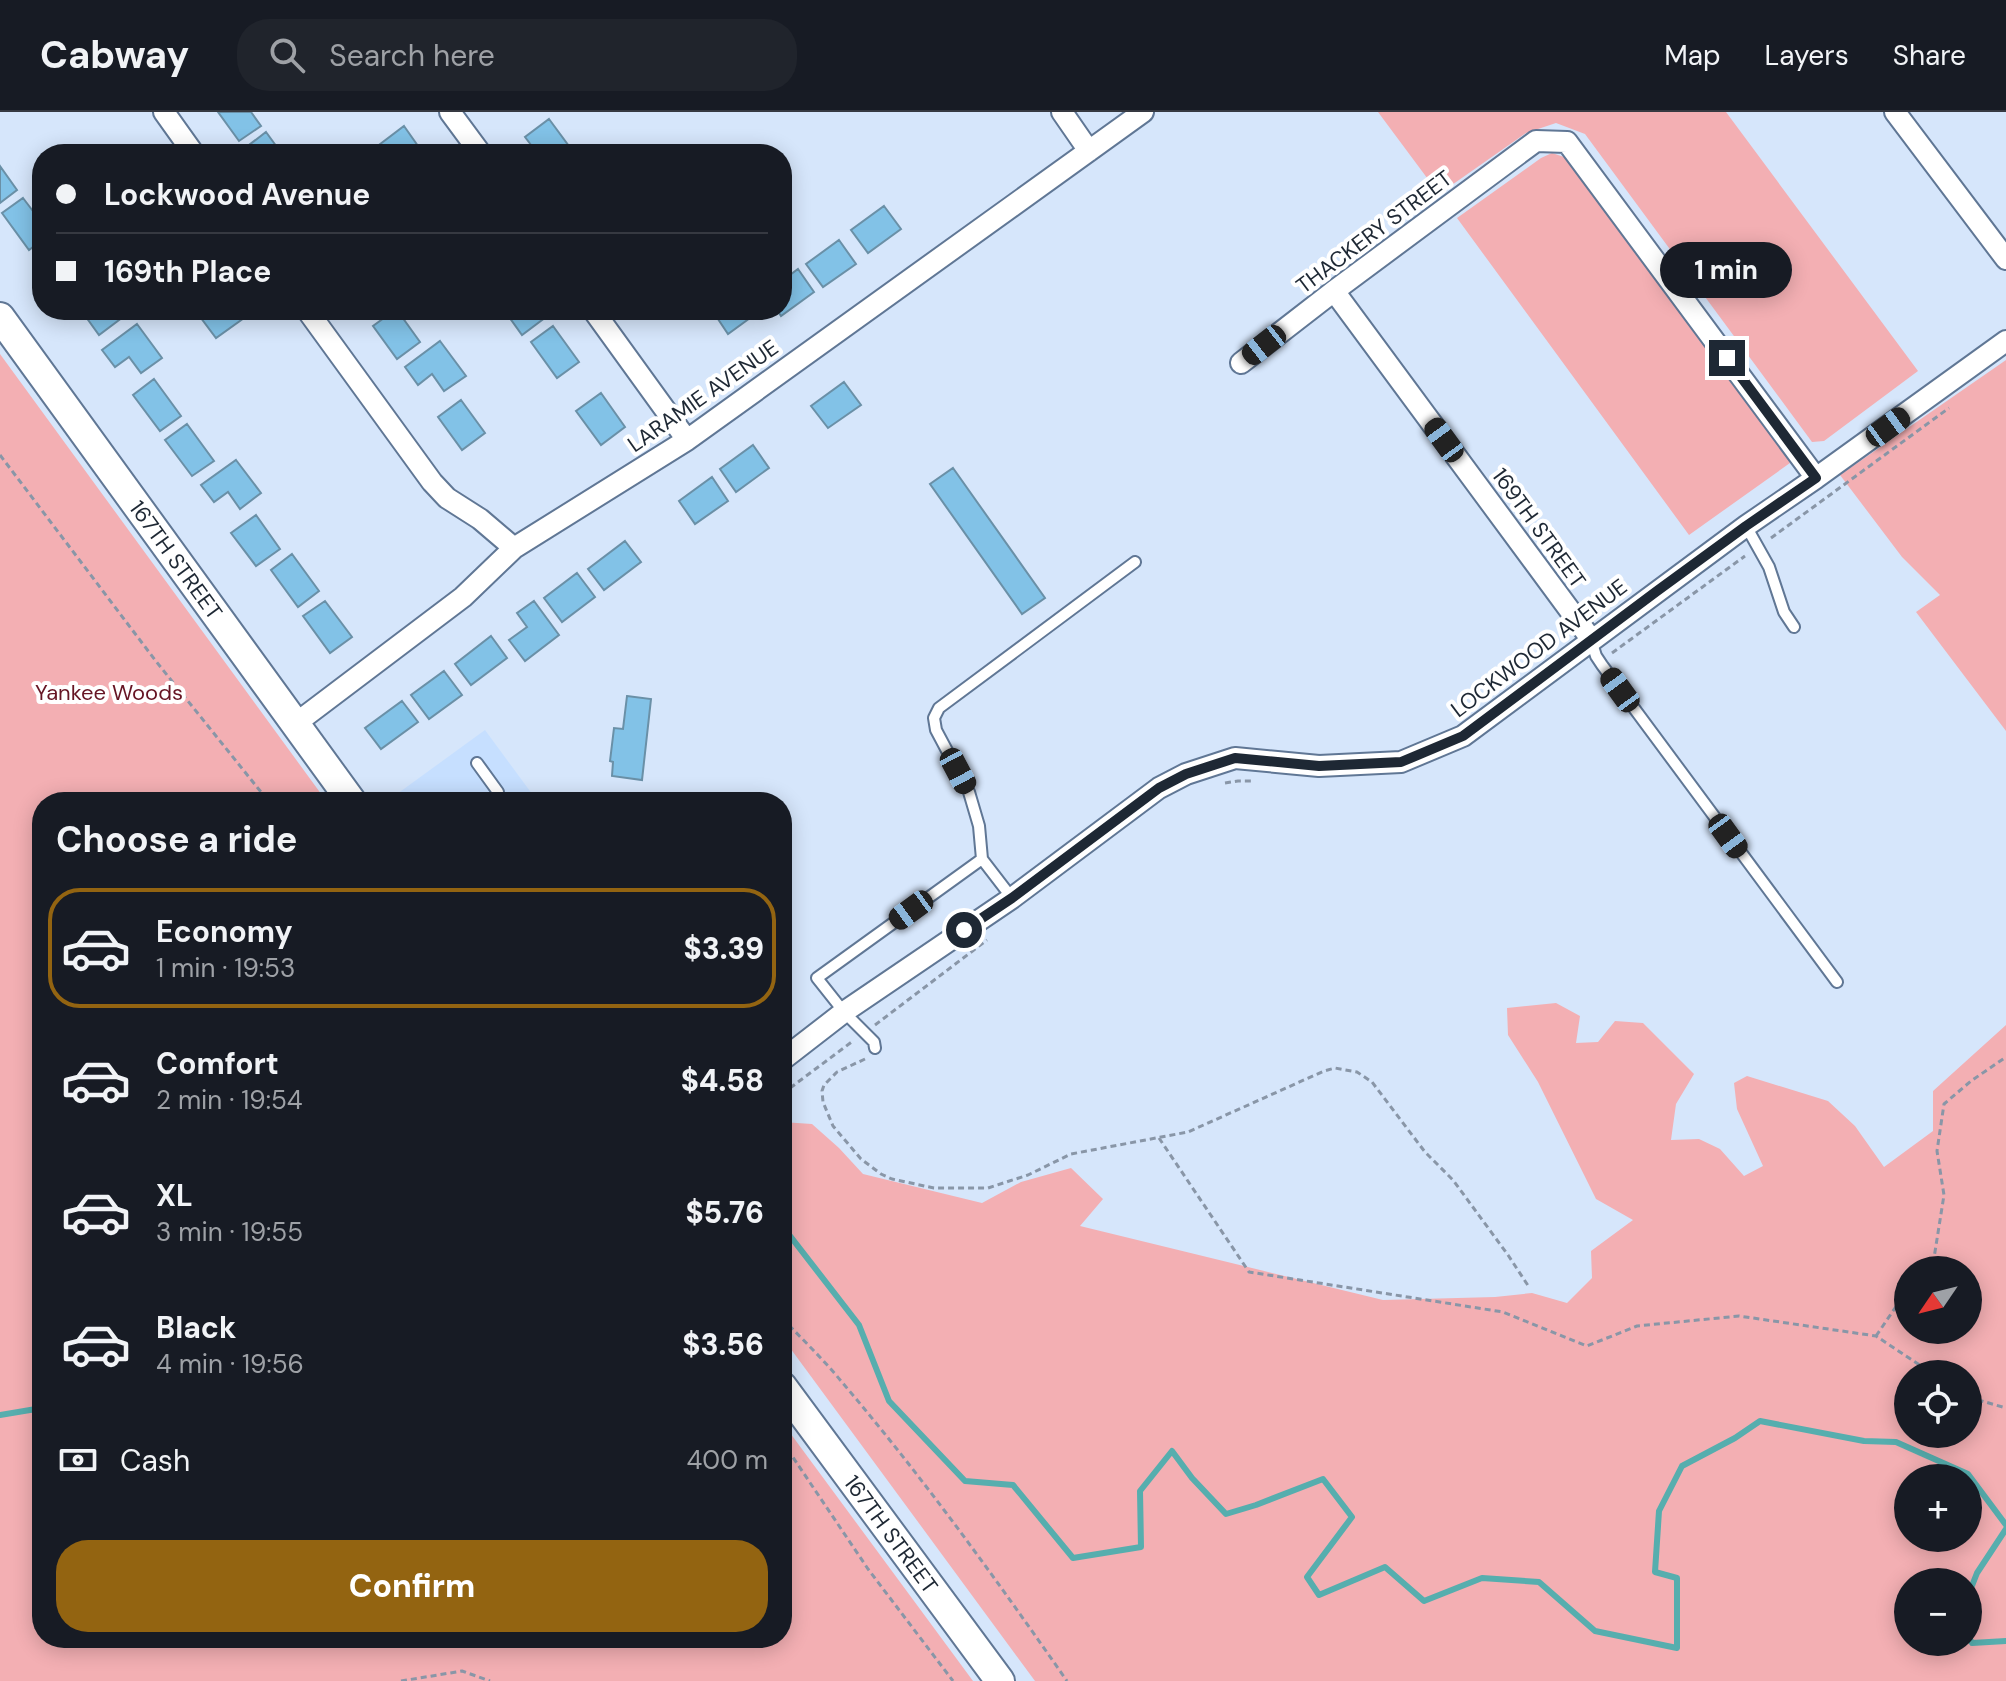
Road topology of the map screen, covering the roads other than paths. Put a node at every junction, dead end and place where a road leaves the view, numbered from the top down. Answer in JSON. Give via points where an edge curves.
{"nodes":[{"id":1,"x":164,"y":112,"type":"edge"},
{"id":2,"x":450,"y":112,"type":"edge"},
{"id":3,"x":1062,"y":112,"type":"edge"},
{"id":4,"x":1143,"y":112,"type":"edge"},
{"id":5,"x":1895,"y":112,"type":"edge"},
{"id":6,"x":187,"y":144,"type":"edge"},
{"id":7,"x":474,"y":144,"type":"edge"},
{"id":8,"x":1089,"y":151,"type":"junction"},
{"id":9,"x":2006,"y":259,"type":"edge"},
{"id":10,"x":1334,"y":291,"type":"junction"},
{"id":11,"x":0,"y":317,"type":"edge"},
{"id":12,"x":314,"y":320,"type":"edge"},
{"id":13,"x":600,"y":320,"type":"edge"},
{"id":14,"x":2006,"y":341,"type":"edge"},
{"id":15,"x":1241,"y":363,"type":"dead end"},
{"id":16,"x":687,"y":440,"type":"junction"},
{"id":17,"x":1816,"y":478,"type":"junction"},
{"id":18,"x":1746,"y":526,"type":"junction"},
{"id":19,"x":514,"y":548,"type":"junction"},
{"id":20,"x":1135,"y":562,"type":"dead end"},
{"id":21,"x":1794,"y":627,"type":"dead end"},
{"id":22,"x":1591,"y":639,"type":"junction"},
{"id":23,"x":295,"y":724,"type":"junction"},
{"id":24,"x":477,"y":763,"type":"dead end"},
{"id":25,"x":345,"y":792,"type":"edge"},
{"id":26,"x":498,"y":792,"type":"dead end"},
{"id":27,"x":982,"y":859,"type":"junction"},
{"id":28,"x":1012,"y":898,"type":"junction"},
{"id":29,"x":1837,"y":982,"type":"dead end"},
{"id":30,"x":844,"y":1012,"type":"junction"},
{"id":31,"x":875,"y":1048,"type":"road end"},
{"id":32,"x":792,"y":1052,"type":"edge"},
{"id":33,"x":792,"y":1400,"type":"edge"},
{"id":34,"x":1000,"y":1681,"type":"edge"}],
"edges":[{"from":1,"to":6,"type":"street"},
{"from":2,"to":7,"type":"street"},
{"from":3,"to":8,"type":"street"},
{"from":4,"to":8,"type":"street","name":"LARAMIE AVENUE"},
{"from":5,"to":9,"type":"street"},
{"from":8,"to":16,"type":"street","name":"LARAMIE AVENUE"},
{"from":10,"to":15,"type":"street","name":"THACKERY STREET"},
{"from":10,"to":17,"type":"street","name":"THACKERY STREET","via":[[1536,141],[1567,142]]},
{"from":10,"to":22,"type":"street","name":"169TH STREET"},
{"from":11,"to":23,"type":"main road","name":"167TH STREET"},
{"from":12,"to":19,"type":"street","via":[[432,482]]},
{"from":13,"to":16,"type":"street"},
{"from":14,"to":17,"type":"street","name":"LOCKWOOD AVENUE"},
{"from":16,"to":19,"type":"street","name":"LARAMIE AVENUE"},
{"from":17,"to":18,"type":"street","name":"LOCKWOOD AVENUE"},
{"from":18,"to":21,"type":"lane"},
{"from":18,"to":22,"type":"street","name":"LOCKWOOD AVENUE"},
{"from":19,"to":23,"type":"street","name":"LARAMIE AVENUE","via":[[463,597]]},
{"from":20,"to":27,"type":"lane","via":[[939,708],[936,730],[969,792]]},
{"from":22,"to":28,"type":"street","name":"LOCKWOOD AVENUE","via":[[1463,736],[1401,762],[1319,766],[1235,758],[1186,774],[1159,788]]},
{"from":22,"to":29,"type":"lane","via":[[1602,665]]},
{"from":23,"to":25,"type":"main road","name":"167TH STREET"},
{"from":24,"to":26,"type":"lane"},
{"from":27,"to":28,"type":"lane"},
{"from":27,"to":30,"type":"lane","via":[[817,978]]},
{"from":28,"to":30,"type":"street","name":"LOCKWOOD AVENUE"},
{"from":30,"to":31,"type":"lane"},
{"from":30,"to":32,"type":"street","name":"LOCKWOOD AVENUE"},
{"from":33,"to":34,"type":"main road","name":"167TH STREET"}]}
